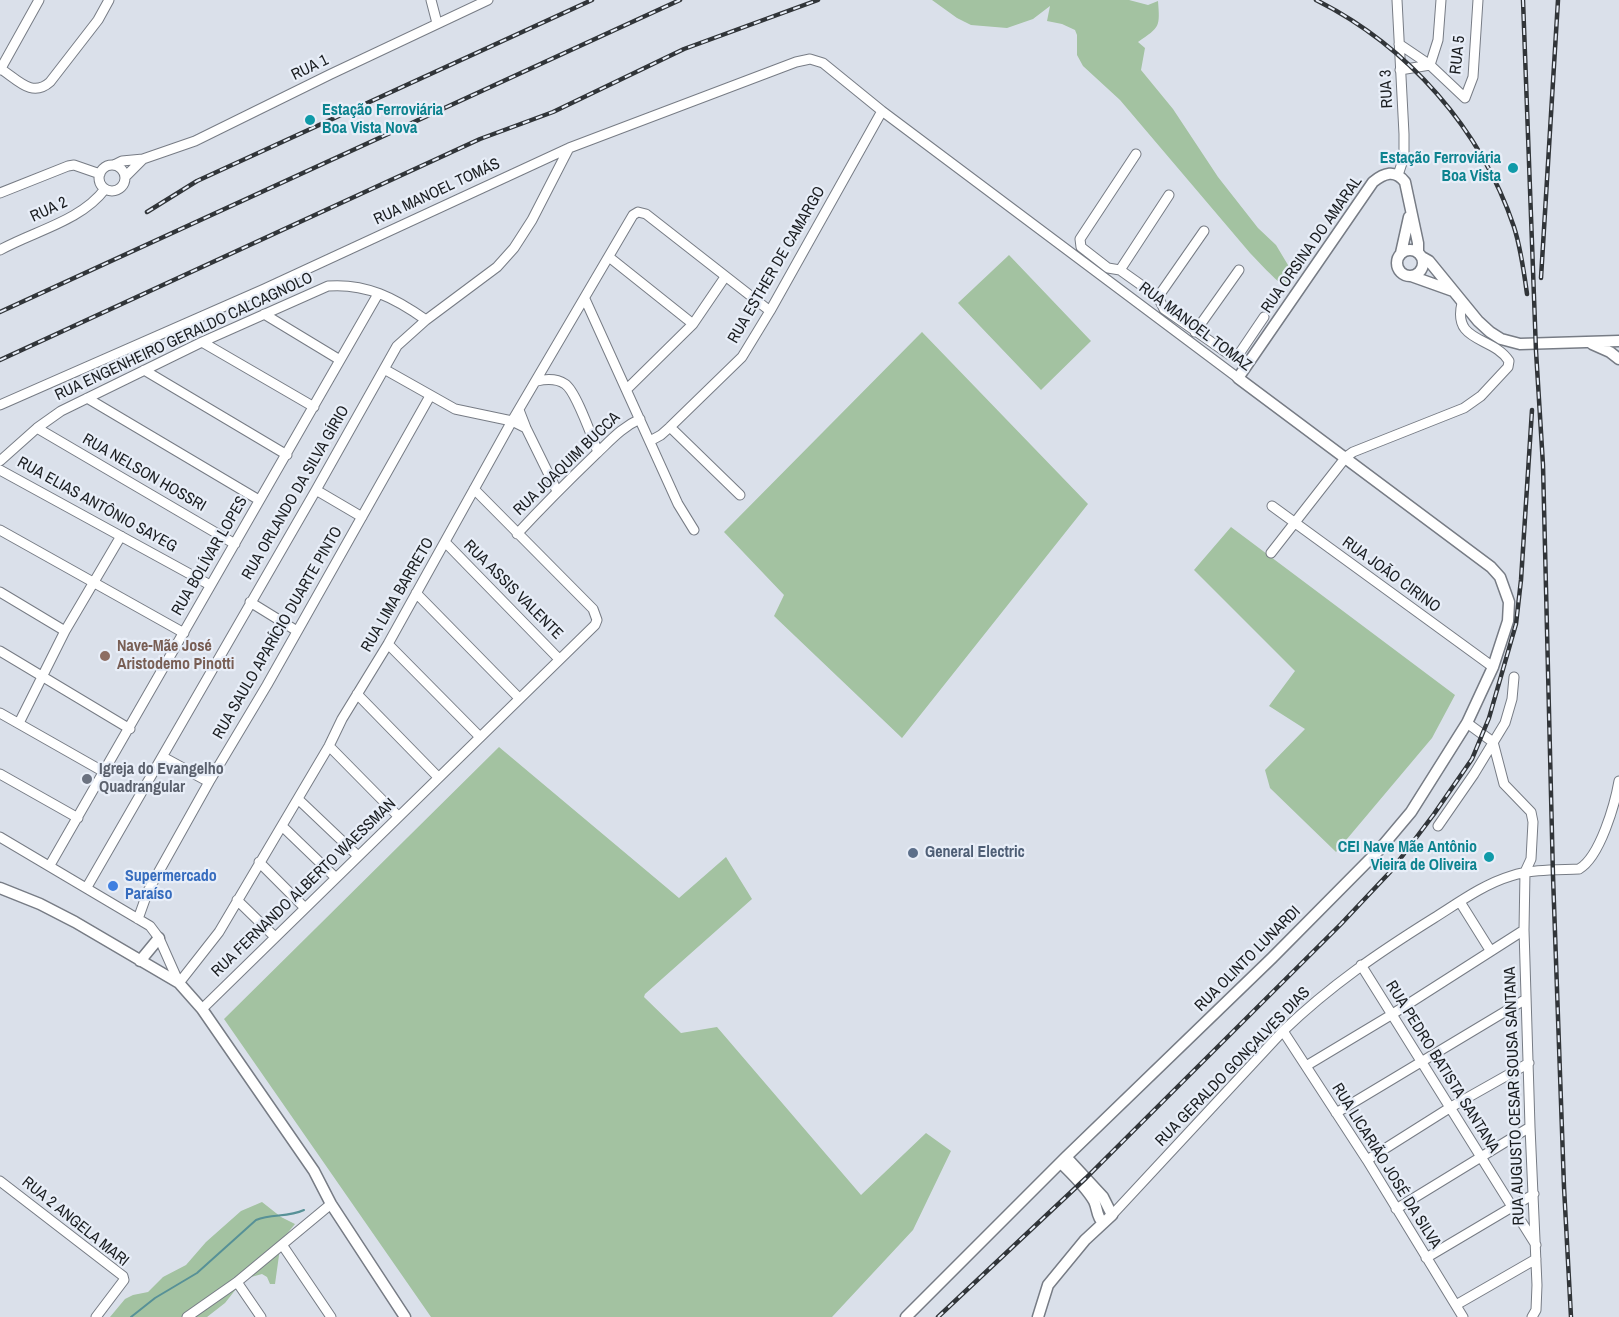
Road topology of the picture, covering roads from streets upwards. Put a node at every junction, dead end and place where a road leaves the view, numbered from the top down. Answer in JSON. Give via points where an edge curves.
{"nodes":[{"id":1,"x":39,"y":0,"type":"edge"},
{"id":2,"x":110,"y":0,"type":"edge"},
{"id":3,"x":431,"y":0,"type":"edge"},
{"id":4,"x":488,"y":0,"type":"edge"},
{"id":5,"x":1397,"y":0,"type":"edge"},
{"id":6,"x":1441,"y":0,"type":"edge"},
{"id":7,"x":1478,"y":0,"type":"edge"},
{"id":8,"x":437,"y":23,"type":"junction"},
{"id":9,"x":1399,"y":44,"type":"junction"},
{"id":10,"x":1430,"y":65,"type":"junction"},
{"id":11,"x":0,"y":70,"type":"edge"},
{"id":12,"x":1400,"y":70,"type":"junction"},
{"id":13,"x":882,"y":111,"type":"junction"},
{"id":14,"x":569,"y":148,"type":"junction"},
{"id":15,"x":1136,"y":154,"type":"dead end"},
{"id":16,"x":143,"y":159,"type":"junction"},
{"id":17,"x":114,"y":165,"type":"junction"},
{"id":18,"x":100,"y":174,"type":"junction"},
{"id":19,"x":1398,"y":175,"type":"junction"},
{"id":20,"x":125,"y":177,"type":"junction"},
{"id":21,"x":105,"y":189,"type":"junction"},
{"id":22,"x":0,"y":194,"type":"edge"},
{"id":23,"x":1169,"y":195,"type":"dead end"},
{"id":24,"x":1409,"y":208,"type":"junction"},
{"id":25,"x":1204,"y":231,"type":"dead end"},
{"id":26,"x":0,"y":250,"type":"edge"},
{"id":27,"x":1401,"y":253,"type":"junction"},
{"id":28,"x":1420,"y":255,"type":"junction"},
{"id":29,"x":609,"y":256,"type":"junction"},
{"id":30,"x":1120,"y":270,"type":"junction"},
{"id":31,"x":1239,"y":270,"type":"dead end"},
{"id":32,"x":1411,"y":276,"type":"junction"},
{"id":33,"x":724,"y":277,"type":"junction"},
{"id":34,"x":1148,"y":290,"type":"junction"},
{"id":35,"x":1453,"y":291,"type":"junction"},
{"id":36,"x":378,"y":294,"type":"junction"},
{"id":37,"x":1158,"y":297,"type":"junction"},
{"id":38,"x":585,"y":299,"type":"junction"},
{"id":39,"x":1138,"y":303,"type":"junction"},
{"id":40,"x":1462,"y":303,"type":"junction"},
{"id":41,"x":770,"y":311,"type":"junction"},
{"id":42,"x":264,"y":314,"type":"junction"},
{"id":43,"x":1264,"y":317,"type":"dead end"},
{"id":44,"x":426,"y":320,"type":"junction"},
{"id":45,"x":693,"y":324,"type":"junction"},
{"id":46,"x":1195,"y":332,"type":"junction"},
{"id":47,"x":1619,"y":341,"type":"edge"},
{"id":48,"x":201,"y":342,"type":"junction"},
{"id":49,"x":1586,"y":342,"type":"junction"},
{"id":50,"x":1619,"y":359,"type":"edge"},
{"id":51,"x":340,"y":360,"type":"junction"},
{"id":52,"x":384,"y":369,"type":"junction"},
{"id":53,"x":144,"y":370,"type":"junction"},
{"id":54,"x":542,"y":377,"type":"junction"},
{"id":55,"x":1238,"y":378,"type":"junction"},
{"id":56,"x":627,"y":389,"type":"junction"},
{"id":57,"x":430,"y":396,"type":"junction"},
{"id":58,"x":87,"y":398,"type":"junction"},
{"id":59,"x":0,"y":405,"type":"edge"},
{"id":60,"x":314,"y":407,"type":"junction"},
{"id":61,"x":519,"y":410,"type":"junction"},
{"id":62,"x":640,"y":419,"type":"junction"},
{"id":63,"x":512,"y":421,"type":"junction"},
{"id":64,"x":670,"y":427,"type":"junction"},
{"id":65,"x":37,"y":428,"type":"junction"},
{"id":66,"x":526,"y":428,"type":"junction"},
{"id":67,"x":650,"y":441,"type":"junction"},
{"id":68,"x":598,"y":452,"type":"junction"},
{"id":69,"x":287,"y":455,"type":"junction"},
{"id":70,"x":1346,"y":457,"type":"junction"},
{"id":71,"x":0,"y":460,"type":"edge"},
{"id":72,"x":0,"y":470,"type":"edge"},
{"id":73,"x":474,"y":489,"type":"junction"},
{"id":74,"x":316,"y":490,"type":"junction"},
{"id":75,"x":557,"y":491,"type":"junction"},
{"id":76,"x":740,"y":495,"type":"dead end"},
{"id":77,"x":259,"y":500,"type":"junction"},
{"id":78,"x":1272,"y":506,"type":"dead end"},
{"id":79,"x":362,"y":517,"type":"junction"},
{"id":80,"x":1295,"y":523,"type":"junction"},
{"id":81,"x":0,"y":530,"type":"edge"},
{"id":82,"x":694,"y":530,"type":"dead end"},
{"id":83,"x":517,"y":534,"type":"junction"},
{"id":84,"x":122,"y":536,"type":"junction"},
{"id":85,"x":445,"y":542,"type":"junction"},
{"id":86,"x":235,"y":544,"type":"junction"},
{"id":87,"x":1271,"y":553,"type":"dead end"},
{"id":88,"x":1491,"y":567,"type":"joint"},
{"id":89,"x":95,"y":583,"type":"junction"},
{"id":90,"x":210,"y":585,"type":"junction"},
{"id":91,"x":0,"y":592,"type":"edge"},
{"id":92,"x":416,"y":593,"type":"junction"},
{"id":93,"x":250,"y":602,"type":"junction"},
{"id":94,"x":65,"y":631,"type":"junction"},
{"id":95,"x":297,"y":631,"type":"junction"},
{"id":96,"x":184,"y":633,"type":"junction"},
{"id":97,"x":388,"y":644,"type":"junction"},
{"id":98,"x":0,"y":651,"type":"edge"},
{"id":99,"x":560,"y":659,"type":"junction"},
{"id":100,"x":1493,"y":667,"type":"junction"},
{"id":101,"x":42,"y":675,"type":"junction"},
{"id":102,"x":1514,"y":677,"type":"dead end"},
{"id":103,"x":357,"y":694,"type":"junction"},
{"id":104,"x":519,"y":698,"type":"junction"},
{"id":105,"x":0,"y":713,"type":"edge"},
{"id":106,"x":19,"y":723,"type":"junction"},
{"id":107,"x":1467,"y":723,"type":"junction"},
{"id":108,"x":130,"y":729,"type":"junction"},
{"id":109,"x":480,"y":736,"type":"junction"},
{"id":110,"x":1492,"y":742,"type":"junction"},
{"id":111,"x":329,"y":746,"type":"junction"},
{"id":112,"x":163,"y":757,"type":"junction"},
{"id":113,"x":104,"y":772,"type":"junction"},
{"id":114,"x":0,"y":774,"type":"edge"},
{"id":115,"x":438,"y":777,"type":"junction"},
{"id":116,"x":1619,"y":781,"type":"edge"},
{"id":117,"x":208,"y":782,"type":"junction"},
{"id":118,"x":298,"y":799,"type":"junction"},
{"id":119,"x":398,"y":816,"type":"junction"},
{"id":120,"x":78,"y":818,"type":"junction"},
{"id":121,"x":282,"y":826,"type":"junction"},
{"id":122,"x":1438,"y":826,"type":"dead end"},
{"id":123,"x":0,"y":837,"type":"edge"},
{"id":124,"x":358,"y":856,"type":"junction"},
{"id":125,"x":259,"y":862,"type":"junction"},
{"id":126,"x":50,"y":865,"type":"junction"},
{"id":127,"x":1526,"y":872,"type":"junction"},
{"id":128,"x":336,"y":878,"type":"junction"},
{"id":129,"x":87,"y":887,"type":"junction"},
{"id":130,"x":0,"y":888,"type":"edge"},
{"id":131,"x":237,"y":900,"type":"junction"},
{"id":132,"x":1460,"y":902,"type":"junction"},
{"id":133,"x":305,"y":908,"type":"junction"},
{"id":134,"x":138,"y":919,"type":"junction"},
{"id":135,"x":1524,"y":930,"type":"junction"},
{"id":136,"x":275,"y":937,"type":"junction"},
{"id":137,"x":159,"y":938,"type":"junction"},
{"id":138,"x":1490,"y":950,"type":"junction"},
{"id":139,"x":140,"y":961,"type":"junction"},
{"id":140,"x":1361,"y":965,"type":"junction"},
{"id":141,"x":179,"y":983,"type":"junction"},
{"id":142,"x":1526,"y":999,"type":"junction"},
{"id":143,"x":202,"y":1009,"type":"junction"},
{"id":144,"x":1391,"y":1015,"type":"junction"},
{"id":145,"x":1284,"y":1031,"type":"junction"},
{"id":146,"x":1422,"y":1061,"type":"junction"},
{"id":147,"x":1528,"y":1063,"type":"junction"},
{"id":148,"x":1306,"y":1066,"type":"junction"},
{"id":149,"x":1451,"y":1107,"type":"junction"},
{"id":150,"x":1336,"y":1113,"type":"junction"},
{"id":151,"x":1530,"y":1126,"type":"junction"},
{"id":152,"x":1480,"y":1157,"type":"junction"},
{"id":153,"x":1063,"y":1160,"type":"junction"},
{"id":154,"x":1367,"y":1160,"type":"junction"},
{"id":155,"x":0,"y":1181,"type":"edge"},
{"id":156,"x":1534,"y":1194,"type":"junction"},
{"id":157,"x":331,"y":1204,"type":"junction"},
{"id":158,"x":1511,"y":1206,"type":"junction"},
{"id":159,"x":1396,"y":1209,"type":"junction"},
{"id":160,"x":1096,"y":1214,"type":"junction"},
{"id":161,"x":1107,"y":1214,"type":"junction"},
{"id":162,"x":1085,"y":1240,"type":"junction"},
{"id":163,"x":283,"y":1246,"type":"junction"},
{"id":164,"x":1536,"y":1246,"type":"junction"},
{"id":165,"x":1426,"y":1258,"type":"junction"},
{"id":166,"x":1536,"y":1259,"type":"junction"},
{"id":167,"x":237,"y":1282,"type":"junction"},
{"id":168,"x":1455,"y":1305,"type":"junction"},
{"id":169,"x":191,"y":1316,"type":"edge"},
{"id":170,"x":96,"y":1317,"type":"edge"},
{"id":171,"x":261,"y":1317,"type":"edge"},
{"id":172,"x":331,"y":1317,"type":"edge"},
{"id":173,"x":405,"y":1317,"type":"edge"},
{"id":174,"x":906,"y":1317,"type":"edge"},
{"id":175,"x":1038,"y":1317,"type":"edge"},
{"id":176,"x":1463,"y":1317,"type":"edge"},
{"id":177,"x":1532,"y":1317,"type":"edge"}],
"edges":[{"from":1,"to":11,"type":"street"},
{"from":2,"to":11,"type":"street","via":[[42,89],[32,89]]},
{"from":3,"to":8,"type":"street"},
{"from":4,"to":8,"type":"street","name":"RUA 1"},
{"from":5,"to":9,"type":"street","name":"RUA 3"},
{"from":6,"to":10,"type":"street","via":[[1438,40]]},
{"from":7,"to":10,"type":"street","name":"RUA 5","via":[[1473,77],[1465,98]]},
{"from":8,"to":16,"type":"street","name":"RUA 1","via":[[195,141]]},
{"from":9,"to":10,"type":"street","name":"RUA 5"},
{"from":9,"to":12,"type":"street","name":"RUA 3"},
{"from":10,"to":12,"type":"street"},
{"from":12,"to":19,"type":"street","name":"RUA 3","via":[[1404,157]]},
{"from":13,"to":14,"type":"street","name":"RUA MANOEL TOMÁS","via":[[823,63],[803,60]]},
{"from":13,"to":39,"type":"street","name":"RUA MANOEL TOMAZ"},
{"from":13,"to":41,"type":"street","name":"RUA ESTHER DE CAMARGO"},
{"from":14,"to":44,"type":"street","name":"RUA ORLANDO DA SILVA GÍRIO","via":[[514,248],[497,267]]},
{"from":14,"to":59,"type":"street","name":"RUA MANOEL TOMÁS"},
{"from":15,"to":30,"type":"street","via":[[1079,242],[1108,268]]},
{"from":16,"to":17,"type":"street","name":"RUA 1"},
{"from":16,"to":20,"type":"street","name":"RUA 1"},
{"from":17,"to":18,"type":"street"},
{"from":17,"to":20,"type":"street"},
{"from":18,"to":21,"type":"street"},
{"from":18,"to":22,"type":"street","via":[[68,166]]},
{"from":19,"to":24,"type":"street","via":[[1405,182]]},
{"from":19,"to":55,"type":"street","name":"RUA ORSINA DO AMARAL","via":[[1388,173],[1373,182]]},
{"from":20,"to":21,"type":"street","via":[[119,189]]},
{"from":21,"to":26,"type":"street","name":"RUA 2","via":[[97,201],[80,212]]},
{"from":23,"to":30,"type":"street"},
{"from":24,"to":27,"type":"street"},
{"from":24,"to":28,"type":"street"},
{"from":25,"to":37,"type":"street"},
{"from":27,"to":28,"type":"street","via":[[1408,250]]},
{"from":27,"to":32,"type":"street","via":[[1398,268]]},
{"from":28,"to":32,"type":"street","via":[[1423,267]]},
{"from":28,"to":35,"type":"street"},
{"from":29,"to":33,"type":"street","name":"RUA LIMA BARRETO","via":[[633,215],[646,213]]},
{"from":29,"to":38,"type":"street","name":"RUA LIMA BARRETO"},
{"from":29,"to":45,"type":"street"},
{"from":30,"to":34,"type":"street"},
{"from":31,"to":46,"type":"street"},
{"from":32,"to":35,"type":"street"},
{"from":33,"to":41,"type":"street"},
{"from":33,"to":45,"type":"street"},
{"from":34,"to":37,"type":"street"},
{"from":34,"to":39,"type":"street"},
{"from":35,"to":40,"type":"street"},
{"from":36,"to":42,"type":"street","name":"RUA ENGENHEIRO GERALDO CALCAGNOLO","via":[[347,285],[328,286]]},
{"from":36,"to":44,"type":"street","name":"RUA ENGENHEIRO GERALDO CALCAGNOLO"},
{"from":36,"to":51,"type":"street","name":"RUA BOLÍVAR LOPES"},
{"from":37,"to":46,"type":"street","via":[[1164,309]]},
{"from":38,"to":54,"type":"street","name":"RUA LIMA BARRETO"},
{"from":38,"to":56,"type":"street"},
{"from":39,"to":55,"type":"street","name":"RUA MANOEL TOMAZ"},
{"from":40,"to":49,"type":"street","via":[[1490,332],[1510,342]]},
{"from":40,"to":70,"type":"street","via":[[1459,316],[1467,331],[1505,355],[1508,367],[1473,402]]},
{"from":41,"to":64,"type":"street","name":"RUA ESTHER DE CAMARGO","via":[[742,357]]},
{"from":42,"to":48,"type":"street","name":"RUA ENGENHEIRO GERALDO CALCAGNOLO"},
{"from":42,"to":51,"type":"street"},
{"from":43,"to":46,"type":"street","via":[[1234,356]]},
{"from":44,"to":52,"type":"street","name":"RUA ORLANDO DA SILVA GÍRIO","via":[[397,346]]},
{"from":45,"to":56,"type":"street"},
{"from":47,"to":49,"type":"street"},
{"from":48,"to":53,"type":"street","name":"RUA ENGENHEIRO GERALDO CALCAGNOLO"},
{"from":48,"to":60,"type":"street"},
{"from":49,"to":50,"type":"street"},
{"from":51,"to":60,"type":"street","name":"RUA BOLÍVAR LOPES"},
{"from":52,"to":57,"type":"street"},
{"from":52,"to":74,"type":"street","name":"RUA ORLANDO DA SILVA GÍRIO"},
{"from":53,"to":58,"type":"street","name":"RUA ENGENHEIRO GERALDO CALCAGNOLO"},
{"from":53,"to":69,"type":"street"},
{"from":54,"to":61,"type":"street","name":"RUA LIMA BARRETO"},
{"from":54,"to":68,"type":"street","via":[[570,388]]},
{"from":55,"to":70,"type":"street","name":"RUA MANOEL TOMAZ"},
{"from":56,"to":62,"type":"street"},
{"from":57,"to":63,"type":"street","via":[[456,408]]},
{"from":57,"to":79,"type":"street","name":"RUA SAULO APARÍCIO DUARTE PINTO"},
{"from":58,"to":65,"type":"street","name":"RUA ENGENHEIRO GERALDO CALCAGNOLO"},
{"from":58,"to":77,"type":"street"},
{"from":60,"to":69,"type":"street","name":"RUA BOLÍVAR LOPES"},
{"from":61,"to":63,"type":"street","name":"RUA LIMA BARRETO"},
{"from":61,"to":66,"type":"street"},
{"from":62,"to":67,"type":"street"},
{"from":62,"to":68,"type":"street","name":"RUA JOAQUIM BUCCA","via":[[628,424]]},
{"from":63,"to":66,"type":"street"},
{"from":63,"to":73,"type":"street","name":"RUA LIMA BARRETO"},
{"from":64,"to":67,"type":"street","name":"RUA ESTHER DE CAMARGO"},
{"from":64,"to":76,"type":"street"},
{"from":65,"to":71,"type":"street","name":"RUA ENGENHEIRO GERALDO CALCAGNOLO"},
{"from":65,"to":86,"type":"street","name":"RUA NELSON HOSSRI"},
{"from":66,"to":75,"type":"street"},
{"from":67,"to":82,"type":"street"},
{"from":68,"to":75,"type":"street","name":"RUA JOAQUIM BUCCA"},
{"from":69,"to":77,"type":"street","name":"RUA BOLÍVAR LOPES"},
{"from":70,"to":80,"type":"street"},
{"from":70,"to":88,"type":"street","name":"RUA MANOEL TOMAZ"},
{"from":72,"to":84,"type":"street","name":"RUA ELIAS ANTÔNIO SAYEG"},
{"from":73,"to":83,"type":"street"},
{"from":73,"to":85,"type":"street","name":"RUA LIMA BARRETO"},
{"from":74,"to":79,"type":"street"},
{"from":74,"to":93,"type":"street","name":"RUA ORLANDO DA SILVA GÍRIO"},
{"from":75,"to":83,"type":"street","name":"RUA JOAQUIM BUCCA"},
{"from":77,"to":86,"type":"street","name":"RUA BOLÍVAR LOPES"},
{"from":78,"to":80,"type":"street","name":"RUA JOÃO CIRINO"},
{"from":79,"to":95,"type":"street","name":"RUA SAULO APARÍCIO DUARTE PINTO"},
{"from":80,"to":87,"type":"street"},
{"from":80,"to":100,"type":"street","name":"RUA JOÃO CIRINO"},
{"from":81,"to":89,"type":"street"},
{"from":83,"to":99,"type":"street","name":"RUA FERNANDO ALBERTO WAESSMAN","via":[[593,609],[597,620]]},
{"from":84,"to":89,"type":"street"},
{"from":84,"to":90,"type":"street","name":"RUA ELIAS ANTÔNIO SAYEG"},
{"from":85,"to":92,"type":"street","name":"RUA LIMA BARRETO"},
{"from":85,"to":99,"type":"street","name":"RUA ASSIS VALENTE"},
{"from":86,"to":90,"type":"street","name":"RUA BOLÍVAR LOPES"},
{"from":88,"to":100,"type":"street","name":"RUA OLINTO LUNARDI","via":[[1500,577],[1509,602],[1508,621]]},
{"from":89,"to":94,"type":"street"},
{"from":89,"to":96,"type":"street"},
{"from":90,"to":96,"type":"street","name":"RUA BOLÍVAR LOPES"},
{"from":91,"to":94,"type":"street"},
{"from":92,"to":97,"type":"street","name":"RUA LIMA BARRETO"},
{"from":92,"to":104,"type":"street"},
{"from":93,"to":95,"type":"street"},
{"from":93,"to":112,"type":"street","name":"RUA ORLANDO DA SILVA GÍRIO"},
{"from":94,"to":101,"type":"street"},
{"from":95,"to":117,"type":"street","name":"RUA SAULO APARÍCIO DUARTE PINTO"},
{"from":96,"to":108,"type":"street","name":"RUA BOLÍVAR LOPES"},
{"from":97,"to":103,"type":"street","name":"RUA LIMA BARRETO"},
{"from":97,"to":109,"type":"street"},
{"from":98,"to":101,"type":"street"},
{"from":99,"to":104,"type":"street","name":"RUA FERNANDO ALBERTO WAESSMAN"},
{"from":100,"to":107,"type":"street","name":"RUA OLINTO LUNARDI"},
{"from":101,"to":106,"type":"street"},
{"from":101,"to":108,"type":"street"},
{"from":102,"to":110,"type":"street","via":[[1505,723]]},
{"from":103,"to":111,"type":"street","name":"RUA LIMA BARRETO"},
{"from":103,"to":115,"type":"street"},
{"from":104,"to":109,"type":"street","name":"RUA FERNANDO ALBERTO WAESSMAN"},
{"from":105,"to":106,"type":"street"},
{"from":106,"to":113,"type":"street"},
{"from":107,"to":110,"type":"street"},
{"from":107,"to":153,"type":"street","name":"RUA OLINTO LUNARDI","via":[[1411,812],[1379,850]]},
{"from":108,"to":113,"type":"street","name":"RUA BOLÍVAR LOPES"},
{"from":109,"to":115,"type":"street","name":"RUA FERNANDO ALBERTO WAESSMAN"},
{"from":110,"to":122,"type":"street"},
{"from":110,"to":127,"type":"street","name":"RUA AUGUSTO CESAR SOUSA SANTANA","via":[[1504,784],[1531,812],[1531,859]]},
{"from":111,"to":118,"type":"street","name":"RUA LIMA BARRETO"},
{"from":111,"to":119,"type":"street"},
{"from":112,"to":117,"type":"street"},
{"from":112,"to":129,"type":"street","name":"RUA ORLANDO DA SILVA GÍRIO"},
{"from":113,"to":120,"type":"street","name":"RUA BOLÍVAR LOPES"},
{"from":114,"to":120,"type":"street"},
{"from":115,"to":119,"type":"street","name":"RUA FERNANDO ALBERTO WAESSMAN"},
{"from":116,"to":127,"type":"street","name":"RUA GERALDO GONÇALVES DIAS","via":[[1602,836],[1587,865],[1579,869]]},
{"from":117,"to":134,"type":"street","name":"RUA SAULO APARÍCIO DUARTE PINTO","via":[[148,891]]},
{"from":118,"to":121,"type":"street","name":"RUA LIMA BARRETO"},
{"from":118,"to":124,"type":"street"},
{"from":119,"to":124,"type":"street","name":"RUA FERNANDO ALBERTO WAESSMAN"},
{"from":120,"to":126,"type":"street","name":"RUA BOLÍVAR LOPES"},
{"from":121,"to":125,"type":"street","name":"RUA LIMA BARRETO"},
{"from":121,"to":128,"type":"street"},
{"from":123,"to":126,"type":"street"},
{"from":124,"to":128,"type":"street","name":"RUA FERNANDO ALBERTO WAESSMAN"},
{"from":125,"to":131,"type":"street","name":"RUA LIMA BARRETO"},
{"from":125,"to":133,"type":"street"},
{"from":126,"to":129,"type":"street"},
{"from":127,"to":132,"type":"street","name":"RUA GERALDO GONÇALVES DIAS","via":[[1494,883]]},
{"from":127,"to":135,"type":"street","name":"RUA AUGUSTO CESAR SOUSA SANTANA"},
{"from":128,"to":133,"type":"street","name":"RUA FERNANDO ALBERTO WAESSMAN"},
{"from":129,"to":134,"type":"street"},
{"from":130,"to":139,"type":"street","via":[[75,922]]},
{"from":131,"to":136,"type":"street"},
{"from":131,"to":141,"type":"street","name":"RUA LIMA BARRETO","via":[[219,932]]},
{"from":132,"to":138,"type":"street"},
{"from":132,"to":140,"type":"street","name":"RUA GERALDO GONÇALVES DIAS"},
{"from":133,"to":136,"type":"street","name":"RUA FERNANDO ALBERTO WAESSMAN"},
{"from":134,"to":137,"type":"street"},
{"from":135,"to":138,"type":"street"},
{"from":135,"to":142,"type":"street","name":"RUA AUGUSTO CESAR SOUSA SANTANA"},
{"from":136,"to":143,"type":"street","name":"RUA FERNANDO ALBERTO WAESSMAN"},
{"from":137,"to":139,"type":"street"},
{"from":137,"to":141,"type":"street"},
{"from":138,"to":144,"type":"street"},
{"from":139,"to":141,"type":"street"},
{"from":140,"to":144,"type":"street","name":"RUA PEDRO BATISTA SANTANA"},
{"from":140,"to":145,"type":"street","name":"RUA GERALDO GONÇALVES DIAS","via":[[1312,1003]]},
{"from":141,"to":143,"type":"street"},
{"from":142,"to":146,"type":"street"},
{"from":142,"to":147,"type":"street","name":"RUA AUGUSTO CESAR SOUSA SANTANA"},
{"from":143,"to":157,"type":"street","via":[[314,1171]]},
{"from":144,"to":146,"type":"street","name":"RUA PEDRO BATISTA SANTANA"},
{"from":144,"to":148,"type":"street"},
{"from":145,"to":148,"type":"street","name":"RUA LICARIÃO JOSÉ DA SILVA"},
{"from":145,"to":161,"type":"street","name":"RUA GERALDO GONÇALVES DIAS","via":[[1124,1202]]},
{"from":146,"to":149,"type":"street","name":"RUA PEDRO BATISTA SANTANA"},
{"from":146,"to":150,"type":"street"},
{"from":147,"to":149,"type":"street"},
{"from":147,"to":151,"type":"street","name":"RUA AUGUSTO CESAR SOUSA SANTANA"},
{"from":148,"to":150,"type":"street","name":"RUA LICARIÃO JOSÉ DA SILVA"},
{"from":149,"to":152,"type":"street","name":"RUA PEDRO BATISTA SANTANA"},
{"from":149,"to":154,"type":"street"},
{"from":150,"to":154,"type":"street","name":"RUA LICARIÃO JOSÉ DA SILVA"},
{"from":151,"to":152,"type":"street"},
{"from":151,"to":156,"type":"street","name":"RUA AUGUSTO CESAR SOUSA SANTANA"},
{"from":152,"to":158,"type":"street","name":"RUA PEDRO BATISTA SANTANA"},
{"from":152,"to":159,"type":"street"},
{"from":153,"to":160,"type":"street","via":[[1089,1194]]},
{"from":153,"to":161,"type":"street","via":[[1096,1190]]},
{"from":153,"to":174,"type":"street","name":"RUA OLINTO LUNARDI"},
{"from":154,"to":159,"type":"street","name":"RUA LICARIÃO JOSÉ DA SILVA"},
{"from":155,"to":170,"type":"street","name":"RUA 2 ANGELA MARI","via":[[123,1276],[124,1280]]},
{"from":156,"to":158,"type":"street"},
{"from":156,"to":164,"type":"street","name":"RUA AUGUSTO CESAR SOUSA SANTANA"},
{"from":157,"to":163,"type":"street"},
{"from":157,"to":173,"type":"street"},
{"from":158,"to":164,"type":"street","name":"RUA PEDRO BATISTA SANTANA"},
{"from":158,"to":165,"type":"street"},
{"from":159,"to":165,"type":"street","name":"RUA LICARIÃO JOSÉ DA SILVA"},
{"from":160,"to":161,"type":"street"},
{"from":160,"to":162,"type":"street","name":"RUA GERALDO GONÇALVES DIAS"},
{"from":161,"to":162,"type":"street","name":"RUA GERALDO GONÇALVES DIAS"},
{"from":162,"to":175,"type":"street","name":"RUA GERALDO GONÇALVES DIAS","via":[[1048,1285]]},
{"from":163,"to":167,"type":"street"},
{"from":163,"to":172,"type":"street"},
{"from":164,"to":166,"type":"street","name":"RUA AUGUSTO CESAR SOUSA SANTANA"},
{"from":165,"to":168,"type":"street","name":"RUA LICARIÃO JOSÉ DA SILVA"},
{"from":166,"to":168,"type":"street"},
{"from":166,"to":177,"type":"street","name":"RUA AUGUSTO CESAR SOUSA SANTANA","via":[[1536,1310]]},
{"from":167,"to":169,"type":"street"},
{"from":167,"to":171,"type":"street"},
{"from":168,"to":176,"type":"street","name":"RUA LICARIÃO JOSÉ DA SILVA"}]}
